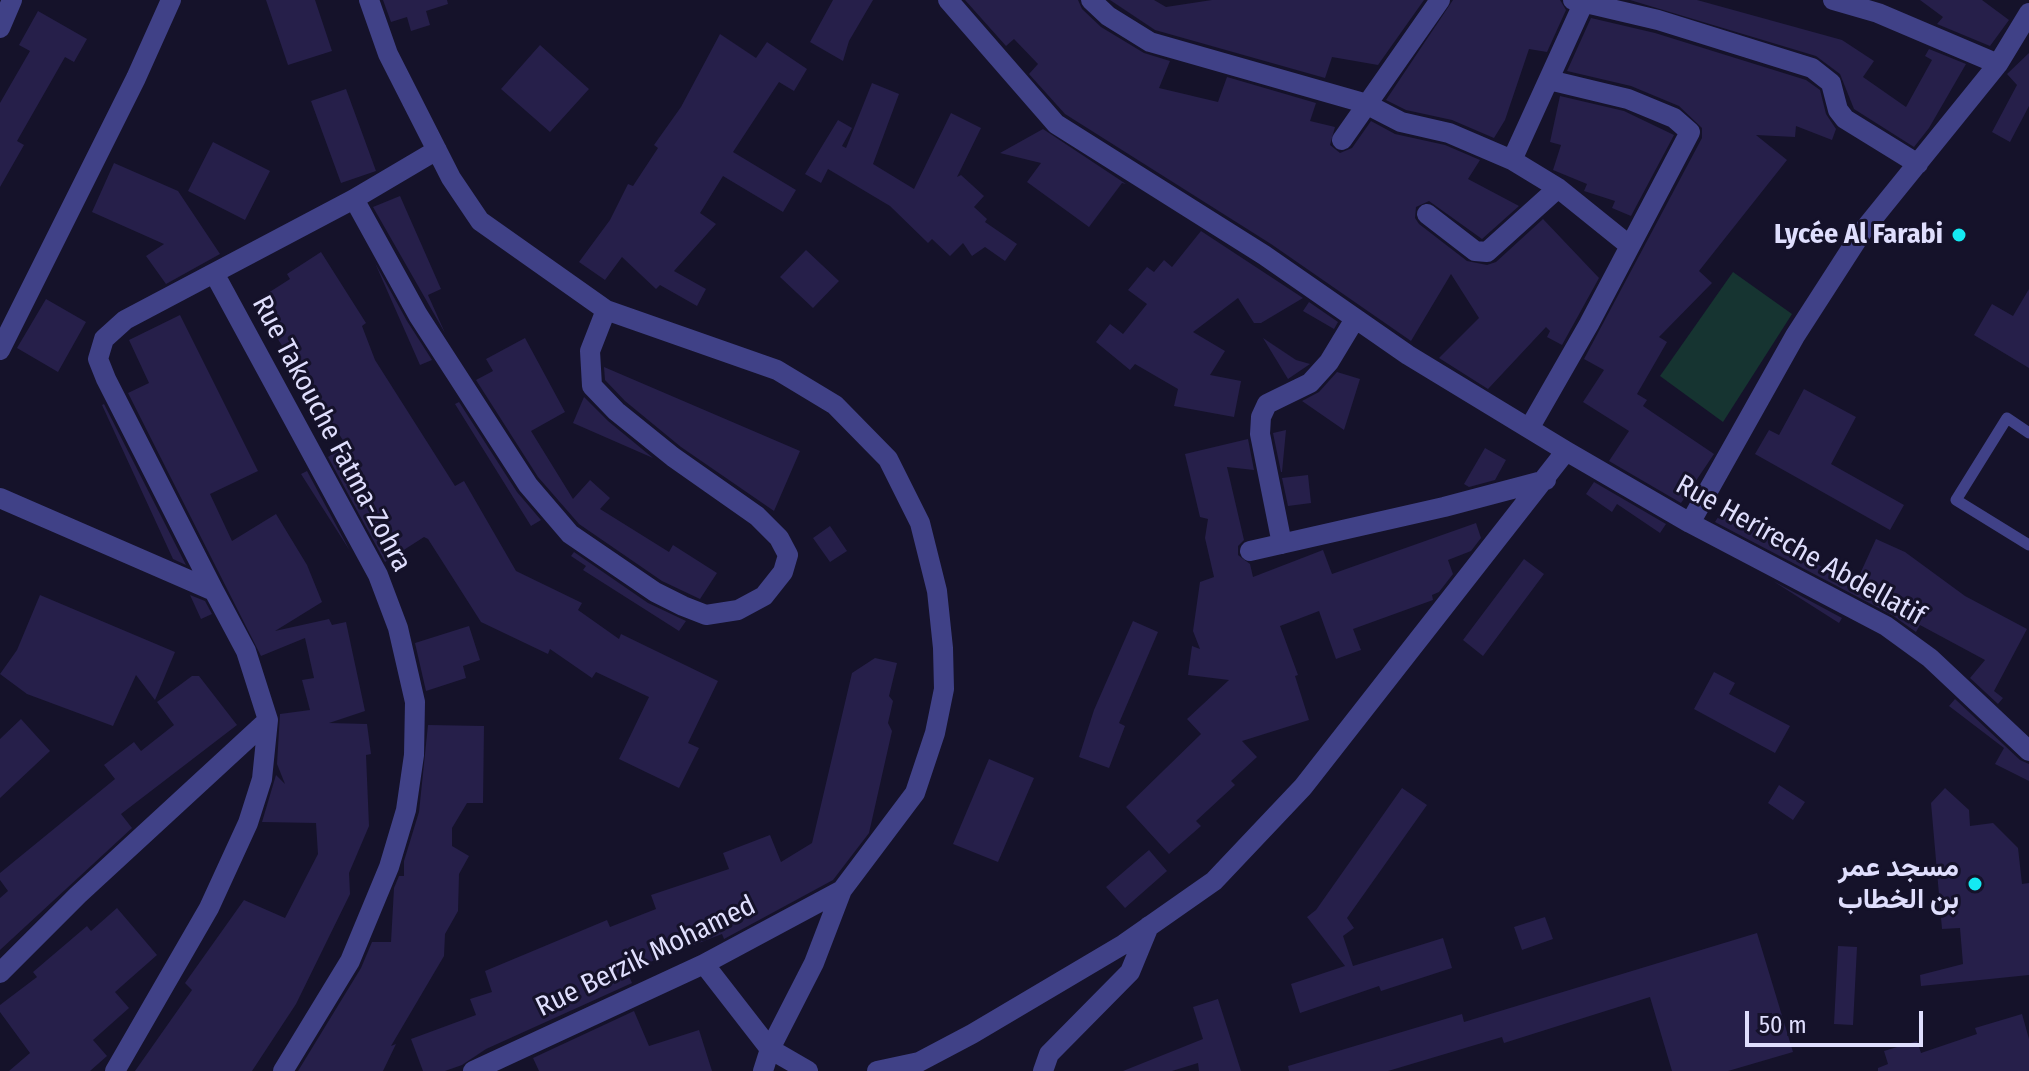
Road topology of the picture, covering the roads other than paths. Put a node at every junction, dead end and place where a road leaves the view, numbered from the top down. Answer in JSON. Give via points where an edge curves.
{"nodes":[{"id":1,"x":12,"y":0,"type":"edge"},
{"id":2,"x":369,"y":0,"type":"edge"},
{"id":3,"x":948,"y":0,"type":"edge"},
{"id":4,"x":1091,"y":0,"type":"edge"},
{"id":5,"x":1440,"y":0,"type":"edge"},
{"id":6,"x":1833,"y":0,"type":"edge"},
{"id":7,"x":2013,"y":0,"type":"edge"},
{"id":8,"x":169,"y":1,"type":"edge"},
{"id":9,"x":1578,"y":2,"type":"edge"},
{"id":10,"x":2029,"y":12,"type":"edge"},
{"id":11,"x":0,"y":28,"type":"edge"},
{"id":12,"x":1998,"y":64,"type":"junction"},
{"id":13,"x":1549,"y":80,"type":"junction"},
{"id":14,"x":1364,"y":103,"type":"junction"},
{"id":15,"x":1342,"y":140,"type":"dead end"},
{"id":16,"x":437,"y":150,"type":"junction"},
{"id":17,"x":1512,"y":160,"type":"junction"},
{"id":18,"x":1918,"y":164,"type":"junction"},
{"id":19,"x":1558,"y":188,"type":"junction"},
{"id":20,"x":354,"y":199,"type":"junction"},
{"id":21,"x":1427,"y":214,"type":"dead end"},
{"id":22,"x":1630,"y":246,"type":"junction"},
{"id":23,"x":214,"y":273,"type":"junction"},
{"id":24,"x":606,"y":310,"type":"junction"},
{"id":25,"x":1355,"y":319,"type":"junction"},
{"id":26,"x":0,"y":350,"type":"edge"},
{"id":27,"x":1530,"y":427,"type":"junction"},
{"id":28,"x":2029,"y":433,"type":"edge"},
{"id":29,"x":1566,"y":451,"type":"junction"},
{"id":30,"x":1546,"y":480,"type":"junction"},
{"id":31,"x":0,"y":498,"type":"edge"},
{"id":32,"x":1690,"y":523,"type":"junction"},
{"id":33,"x":1282,"y":544,"type":"junction"},
{"id":34,"x":2029,"y":545,"type":"edge"},
{"id":35,"x":1250,"y":551,"type":"dead end"},
{"id":36,"x":214,"y":591,"type":"junction"},
{"id":37,"x":268,"y":720,"type":"junction"},
{"id":38,"x":2029,"y":751,"type":"edge"},
{"id":39,"x":842,"y":890,"type":"junction"},
{"id":40,"x":1149,"y":926,"type":"junction"},
{"id":41,"x":704,"y":964,"type":"junction"},
{"id":42,"x":0,"y":973,"type":"edge"},
{"id":43,"x":770,"y":1049,"type":"junction"},
{"id":44,"x":115,"y":1071,"type":"edge"},
{"id":45,"x":283,"y":1071,"type":"edge"},
{"id":46,"x":473,"y":1071,"type":"edge"},
{"id":47,"x":763,"y":1071,"type":"edge"},
{"id":48,"x":808,"y":1071,"type":"edge"},
{"id":49,"x":877,"y":1071,"type":"edge"},
{"id":50,"x":1043,"y":1071,"type":"edge"}],
"edges":[{"from":1,"to":11,"type":"street"},
{"from":2,"to":16,"type":"street","via":[[388,54]]},
{"from":3,"to":25,"type":"street","name":"Rue Herireche Abdellatif","via":[[1056,124]]},
{"from":4,"to":14,"type":"street","via":[[1150,42]]},
{"from":5,"to":14,"type":"street"},
{"from":6,"to":12,"type":"street","via":[[1878,13]]},
{"from":7,"to":10,"type":"street"},
{"from":8,"to":26,"type":"street"},
{"from":9,"to":13,"type":"street"},
{"from":9,"to":18,"type":"street","via":[[1658,20],[1812,68],[1831,83],[1845,119]]},
{"from":10,"to":12,"type":"street"},
{"from":12,"to":18,"type":"street"},
{"from":13,"to":17,"type":"street"},
{"from":13,"to":22,"type":"street","via":[[1628,99],[1688,128],[1689,136]]},
{"from":14,"to":15,"type":"street"},
{"from":14,"to":17,"type":"street","via":[[1401,122],[1449,133]]},
{"from":16,"to":20,"type":"street"},
{"from":16,"to":24,"type":"street","via":[[480,221]]},
{"from":17,"to":19,"type":"street"},
{"from":18,"to":32,"type":"street","via":[[1862,232],[1795,336]]},
{"from":19,"to":21,"type":"street","via":[[1505,240],[1482,253]]},
{"from":19,"to":22,"type":"street"},
{"from":20,"to":23,"type":"street"},
{"from":20,"to":24,"type":"street","via":[[418,315],[528,485],[570,534],[683,606],[706,615],[738,610],[764,596],[783,572],[788,555],[757,516],[673,457],[592,386],[590,351]]},
{"from":22,"to":27,"type":"street"},
{"from":23,"to":36,"type":"street","via":[[125,320],[104,339],[98,359]]},
{"from":23,"to":45,"type":"street","name":"Rue Takouche Fatma-Zohra","via":[[378,575],[398,628],[415,702],[406,810],[389,867],[350,961]]},
{"from":24,"to":39,"type":"street","via":[[777,370],[835,405],[888,459],[920,523],[937,591],[943,648],[944,689],[935,733],[915,793]]},
{"from":25,"to":27,"type":"street","name":"Rue Herireche Abdellatif"},
{"from":25,"to":33,"type":"street","via":[[1310,383],[1267,404],[1261,417]]},
{"from":27,"to":29,"type":"street","name":"Rue Herireche Abdellatif"},
{"from":28,"to":34,"type":"lane","via":[[2007,418],[1956,500]]},
{"from":29,"to":30,"type":"street"},
{"from":29,"to":32,"type":"street","name":"Rue Herireche Abdellatif"},
{"from":30,"to":33,"type":"street"},
{"from":30,"to":40,"type":"street","via":[[1303,787],[1214,881]]},
{"from":31,"to":36,"type":"street"},
{"from":32,"to":38,"type":"street","name":"Rue Herireche Abdellatif","via":[[1886,626],[1951,676]]},
{"from":33,"to":35,"type":"street"},
{"from":36,"to":37,"type":"street","via":[[246,651]]},
{"from":37,"to":42,"type":"street"},
{"from":37,"to":44,"type":"street","via":[[262,779],[248,823],[209,908]]},
{"from":39,"to":41,"type":"street","name":"Rue Berzik Mohamed"},
{"from":39,"to":43,"type":"street","via":[[814,963]]},
{"from":40,"to":49,"type":"street","via":[[972,1034],[919,1062]]},
{"from":40,"to":50,"type":"street","via":[[1130,972],[1049,1054]]},
{"from":41,"to":43,"type":"street"},
{"from":41,"to":46,"type":"street","name":"Rue Berzik Mohamed"},
{"from":43,"to":47,"type":"street"},
{"from":43,"to":48,"type":"street"}]}
